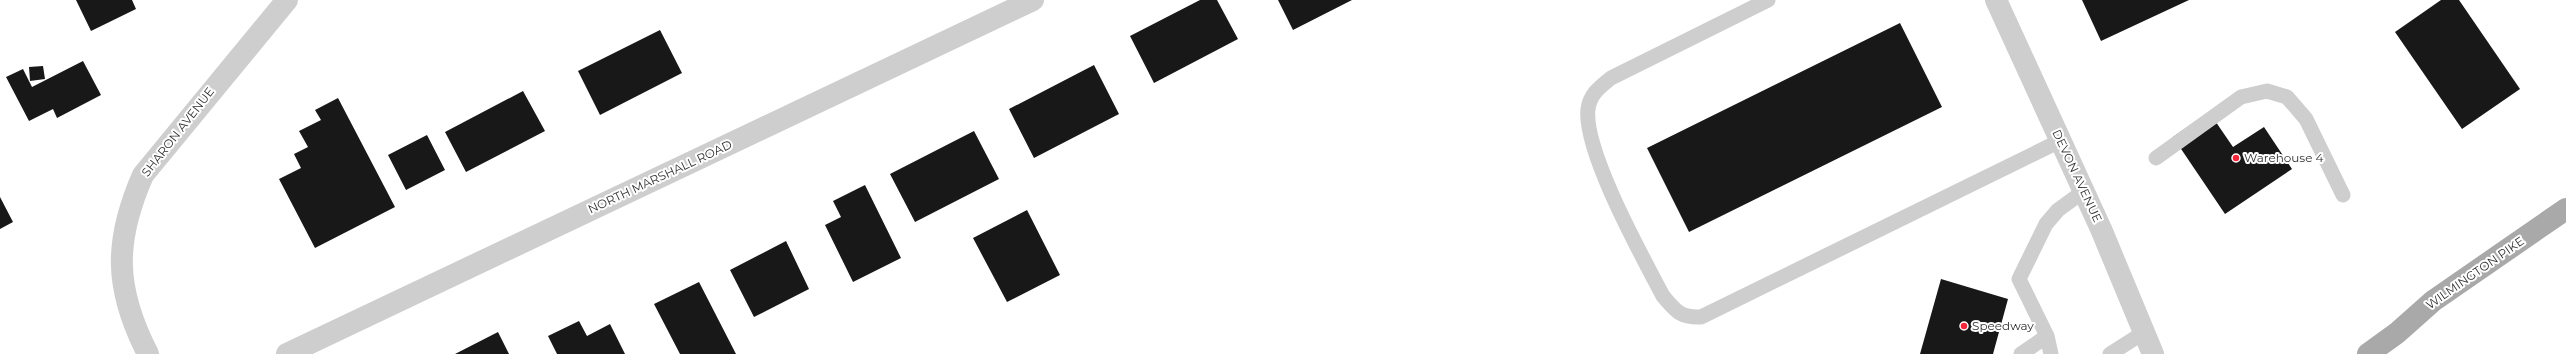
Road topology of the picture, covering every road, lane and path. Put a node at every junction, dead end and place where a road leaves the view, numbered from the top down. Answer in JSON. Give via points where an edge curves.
{"nodes":[{"id":1,"x":287,"y":0,"type":"edge"},
{"id":2,"x":1033,"y":0,"type":"edge"},
{"id":3,"x":1768,"y":0,"type":"edge"},
{"id":4,"x":1996,"y":0,"type":"edge"},
{"id":5,"x":2060,"y":141,"type":"junction"},
{"id":6,"x":2156,"y":158,"type":"dead end"},
{"id":7,"x":2084,"y":191,"type":"junction"},
{"id":8,"x":2343,"y":194,"type":"dead end"},
{"id":9,"x":2566,"y":210,"type":"edge"},
{"id":10,"x":2143,"y":334,"type":"junction"},
{"id":11,"x":2047,"y":336,"type":"junction"},
{"id":12,"x":148,"y":354,"type":"edge"},
{"id":13,"x":287,"y":354,"type":"edge"},
{"id":14,"x":2021,"y":354,"type":"edge"},
{"id":15,"x":2051,"y":354,"type":"edge"},
{"id":16,"x":2110,"y":354,"type":"edge"},
{"id":17,"x":2152,"y":354,"type":"edge"},
{"id":18,"x":2368,"y":354,"type":"edge"}],
"edges":[{"from":1,"to":12,"type":"street","name":"SHARON AVENUE","via":[[143,175],[129,207],[121,242],[120,267],[131,312]]},
{"from":2,"to":13,"type":"street","name":"NORTH MARSHALL ROAD"},
{"from":3,"to":5,"type":"lane","via":[[1611,78],[1594,92],[1588,109],[1589,133],[1601,168],[1663,296],[1674,310],[1687,318],[1701,317]]},
{"from":4,"to":5,"type":"street","name":"DEVON AVENUE"},
{"from":5,"to":7,"type":"street","name":"DEVON AVENUE"},
{"from":6,"to":8,"type":"lane","via":[[2242,97],[2267,91],[2287,97],[2306,120]]},
{"from":7,"to":10,"type":"street","name":"DEVON AVENUE"},
{"from":7,"to":11,"type":"lane","via":[[2058,210],[2046,224],[2019,279]]},
{"from":9,"to":18,"type":"main road","name":"WILMINGTON PIKE","via":[[2433,301],[2397,334]]},
{"from":10,"to":16,"type":"lane"},
{"from":10,"to":17,"type":"street","name":"DEVON AVENUE"},
{"from":11,"to":14,"type":"lane"},
{"from":11,"to":15,"type":"lane"}]}
